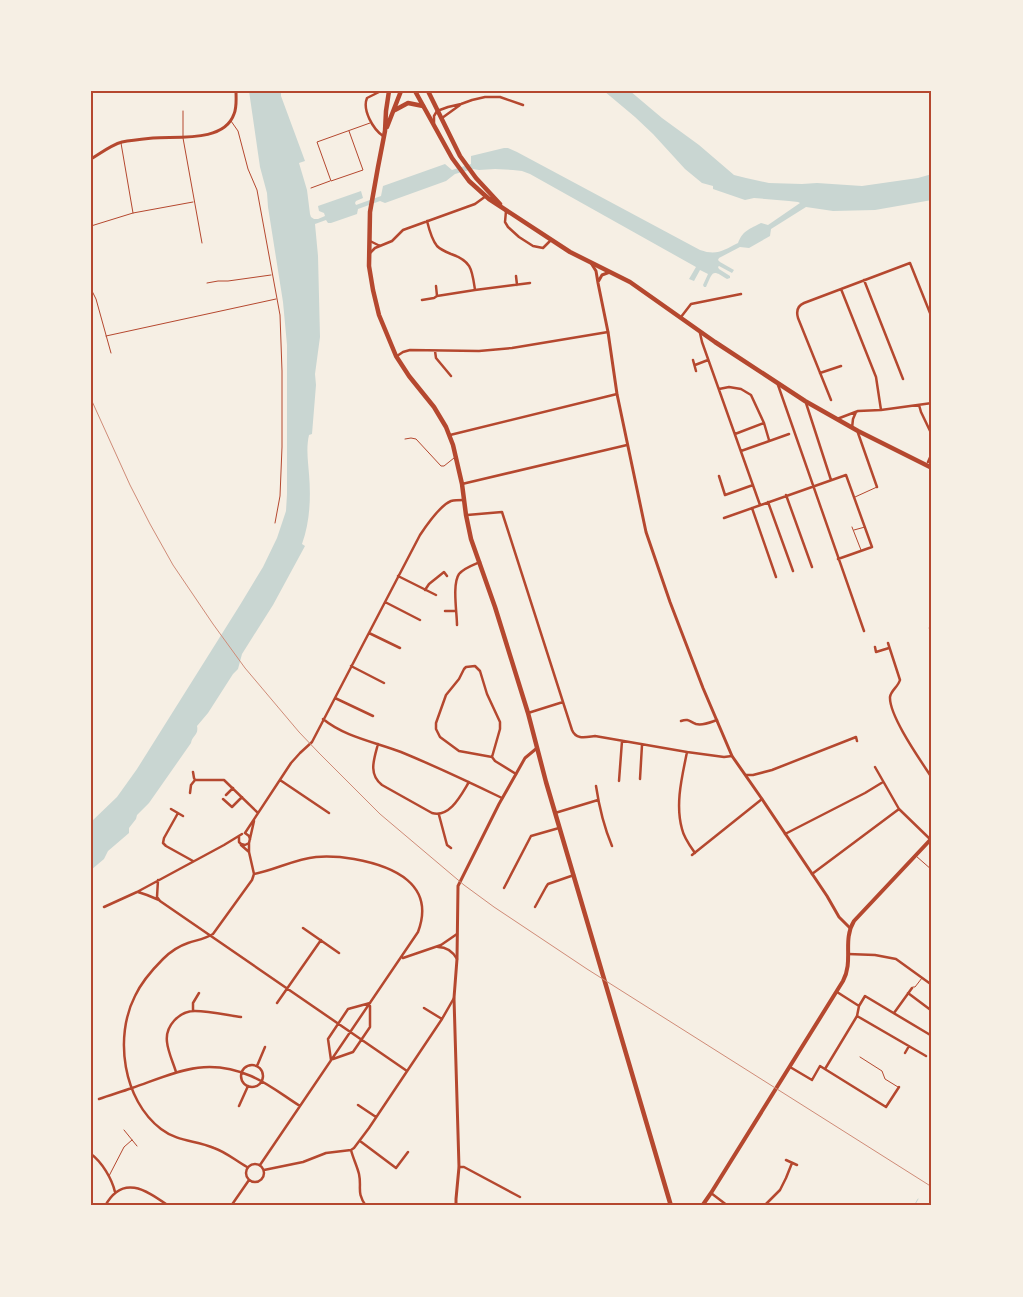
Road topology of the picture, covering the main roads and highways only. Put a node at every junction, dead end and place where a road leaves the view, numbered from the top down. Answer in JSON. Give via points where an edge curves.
{"nodes":[{"id":1,"x":389,"y":91,"type":"edge"},
{"id":2,"x":401,"y":91,"type":"edge"},
{"id":3,"x":415,"y":91,"type":"edge"},
{"id":4,"x":428,"y":91,"type":"edge"},
{"id":5,"x":423,"y":106,"type":"junction"},
{"id":6,"x":394,"y":111,"type":"junction"},
{"id":7,"x":385,"y":131,"type":"junction"},
{"id":8,"x":506,"y":209,"type":"junction"},
{"id":9,"x":932,"y":468,"type":"edge"},
{"id":10,"x":931,"y":839,"type":"edge"},
{"id":11,"x":671,"y":1206,"type":"edge"},
{"id":12,"x":702,"y":1206,"type":"edge"}],
"edges":[{"from":1,"to":7,"type":"main road"},
{"from":2,"to":6,"type":"main road"},
{"from":3,"to":5,"type":"main road"},
{"from":4,"to":8,"type":"main road","via":[[460,156]]},
{"from":5,"to":6,"type":"main road","via":[[408,103]]},
{"from":5,"to":8,"type":"main road","via":[[469,181]]},
{"from":6,"to":7,"type":"main road"},
{"from":7,"to":11,"type":"main road","via":[[370,212],[368,241],[373,290],[396,356],[434,407],[450,435],[471,539],[528,713]]},
{"from":8,"to":9,"type":"main road","via":[[570,252],[630,282],[805,401]]},
{"from":10,"to":12,"type":"main road","via":[[850,928],[848,970],[837,992]]}]}
